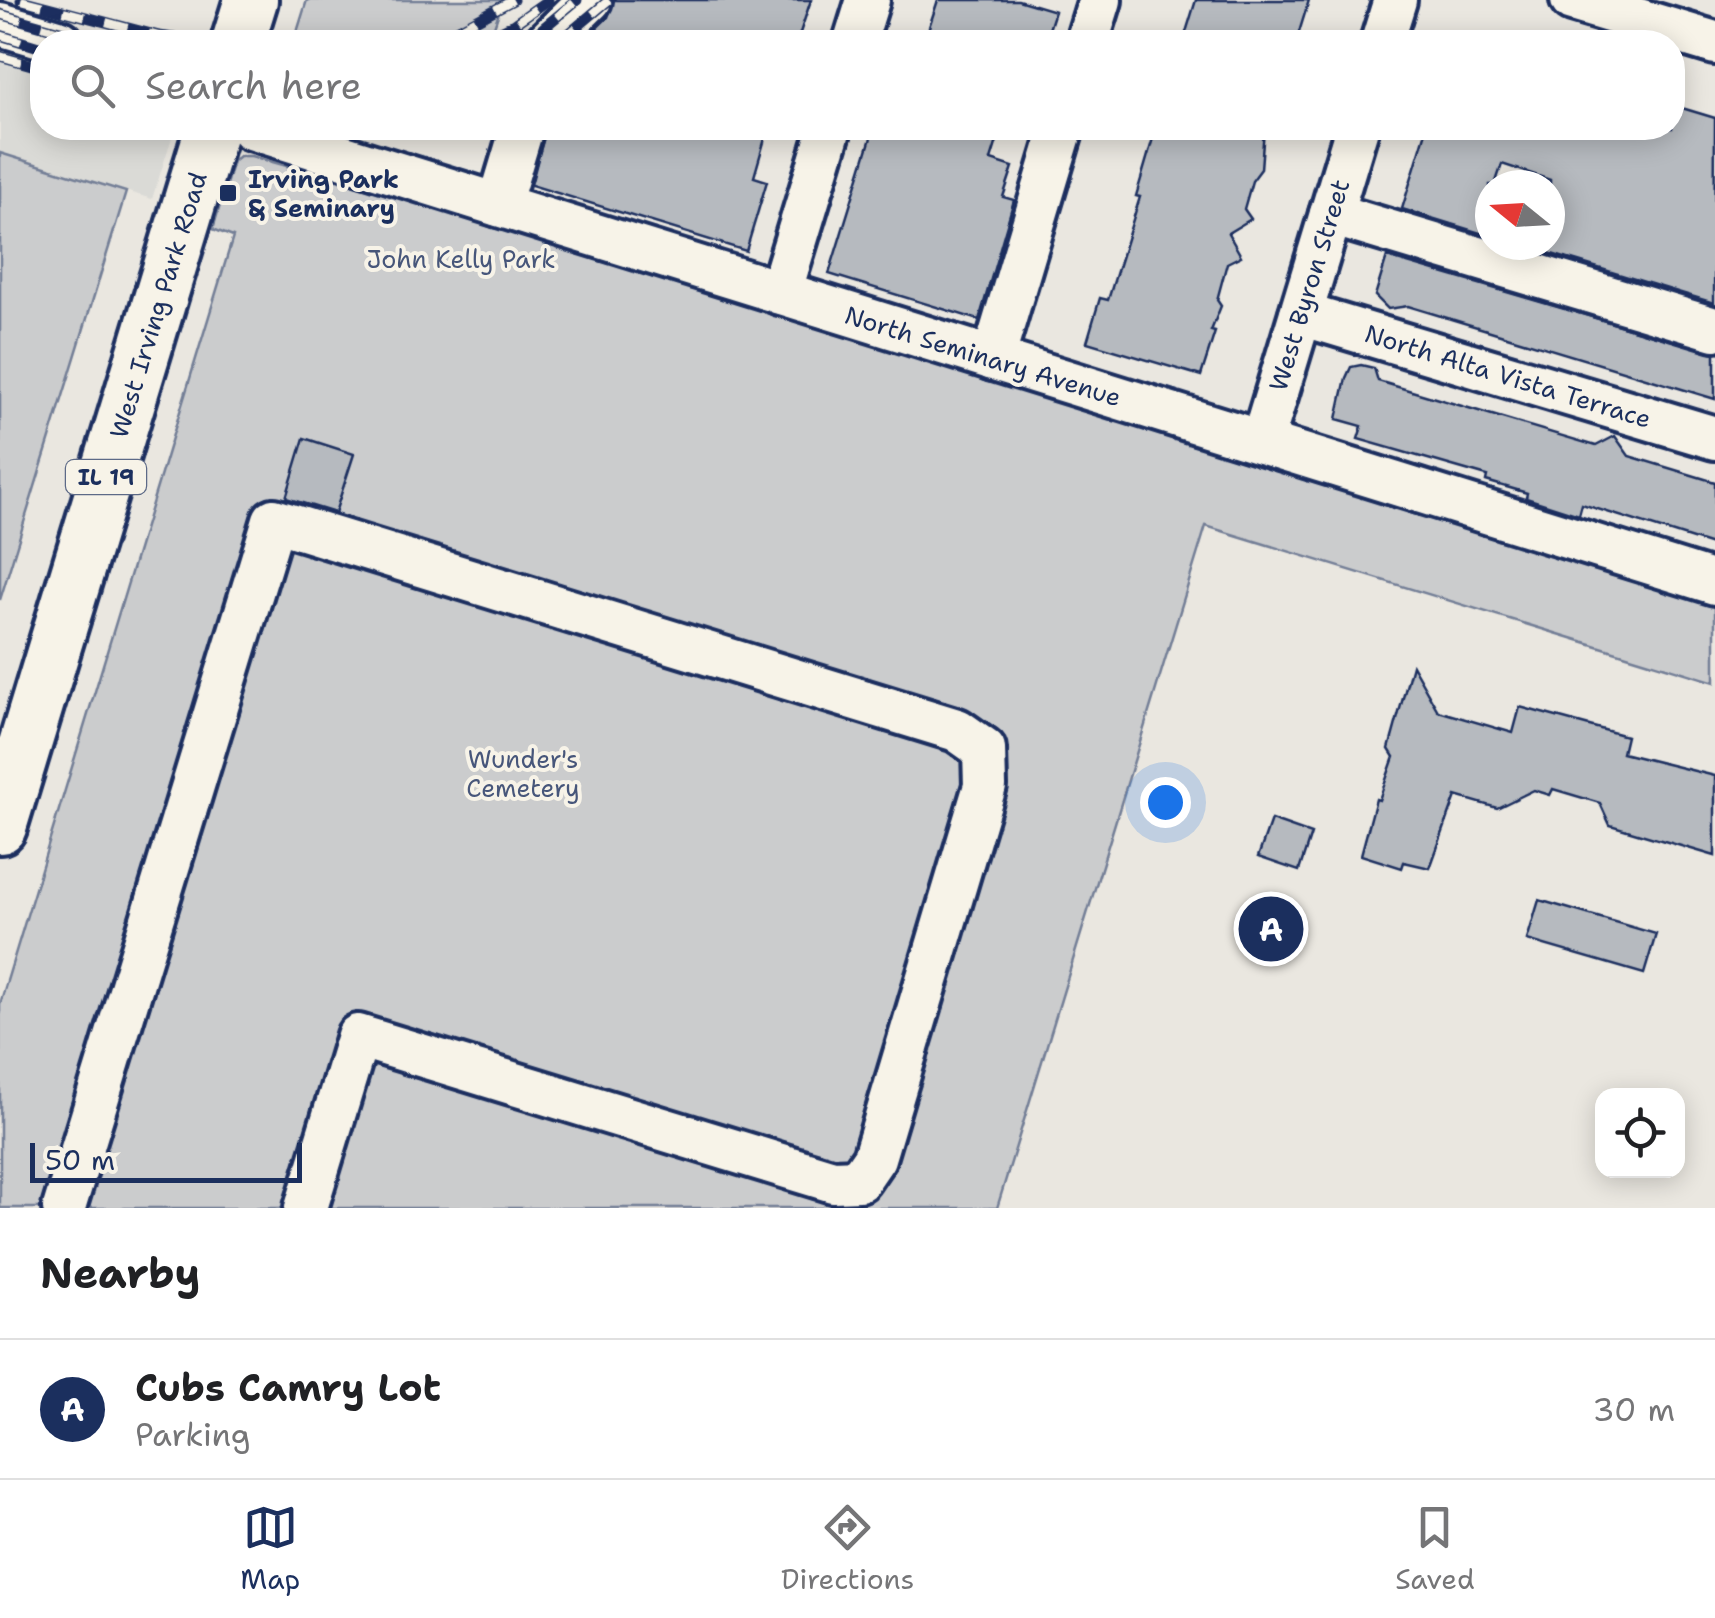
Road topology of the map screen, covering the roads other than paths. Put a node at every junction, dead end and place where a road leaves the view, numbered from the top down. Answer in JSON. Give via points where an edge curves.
{"nodes":[{"id":1,"x":251,"y":0,"type":"edge"},
{"id":2,"x":868,"y":0,"type":"edge"},
{"id":3,"x":1100,"y":0,"type":"edge"},
{"id":4,"x":1395,"y":0,"type":"edge"},
{"id":5,"x":1572,"y":0,"type":"edge"},
{"id":6,"x":587,"y":1,"type":"edge"},
{"id":7,"x":2,"y":20,"type":"edge"},
{"id":8,"x":30,"y":30,"type":"edge"},
{"id":9,"x":242,"y":30,"type":"edge"},
{"id":10,"x":559,"y":30,"type":"edge"},
{"id":11,"x":859,"y":30,"type":"edge"},
{"id":12,"x":1091,"y":30,"type":"edge"},
{"id":13,"x":1386,"y":30,"type":"edge"},
{"id":14,"x":1672,"y":30,"type":"edge"},
{"id":15,"x":1685,"y":34,"type":"edge"},
{"id":16,"x":1715,"y":43,"type":"edge"},
{"id":17,"x":208,"y":140,"type":"edge"},
{"id":18,"x":290,"y":140,"type":"edge"},
{"id":19,"x":518,"y":140,"type":"edge"},
{"id":20,"x":826,"y":140,"type":"edge"},
{"id":21,"x":1058,"y":140,"type":"edge"},
{"id":22,"x":1353,"y":140,"type":"edge"},
{"id":23,"x":499,"y":205,"type":"junction"},
{"id":24,"x":1331,"y":214,"type":"junction"},
{"id":25,"x":780,"y":292,"type":"junction"},
{"id":26,"x":1300,"y":314,"type":"junction"},
{"id":27,"x":1715,"y":329,"type":"edge"},
{"id":28,"x":993,"y":359,"type":"junction"},
{"id":29,"x":1715,"y":438,"type":"edge"},
{"id":30,"x":1262,"y":442,"type":"junction"},
{"id":31,"x":1715,"y":583,"type":"edge"},
{"id":32,"x":0,"y":827,"type":"edge"},
{"id":33,"x":64,"y":1208,"type":"edge"},
{"id":34,"x":306,"y":1208,"type":"edge"}],
"edges":[{"from":1,"to":9,"type":"main road"},
{"from":2,"to":11,"type":"street"},
{"from":3,"to":12,"type":"street"},
{"from":4,"to":13,"type":"street"},
{"from":5,"to":14,"type":"street"},
{"from":6,"to":10,"type":"street"},
{"from":7,"to":8,"type":"street"},
{"from":15,"to":16,"type":"street"},
{"from":17,"to":32,"type":"main road","name":"West Irving Park Road","number":"IL 19"},
{"from":18,"to":23,"type":"street","name":"North Seminary Avenue"},
{"from":19,"to":23,"type":"street"},
{"from":20,"to":25,"type":"street"},
{"from":21,"to":28,"type":"street"},
{"from":22,"to":24,"type":"street","name":"West Byron Street"},
{"from":23,"to":25,"type":"street","name":"North Seminary Avenue"},
{"from":24,"to":26,"type":"street","name":"West Byron Street"},
{"from":24,"to":27,"type":"street"},
{"from":25,"to":28,"type":"street","name":"North Seminary Avenue"},
{"from":26,"to":29,"type":"street","name":"North Alta Vista Terrace"},
{"from":26,"to":30,"type":"street","name":"West Byron Street"},
{"from":28,"to":30,"type":"street","name":"North Seminary Avenue"},
{"from":30,"to":31,"type":"street","name":"North Seminary Avenue"},
{"from":33,"to":34,"type":"street","via":[[274,520],[957,730],[984,749],[984,786],[874,1158],[860,1180],[833,1181],[358,1036]]}]}
